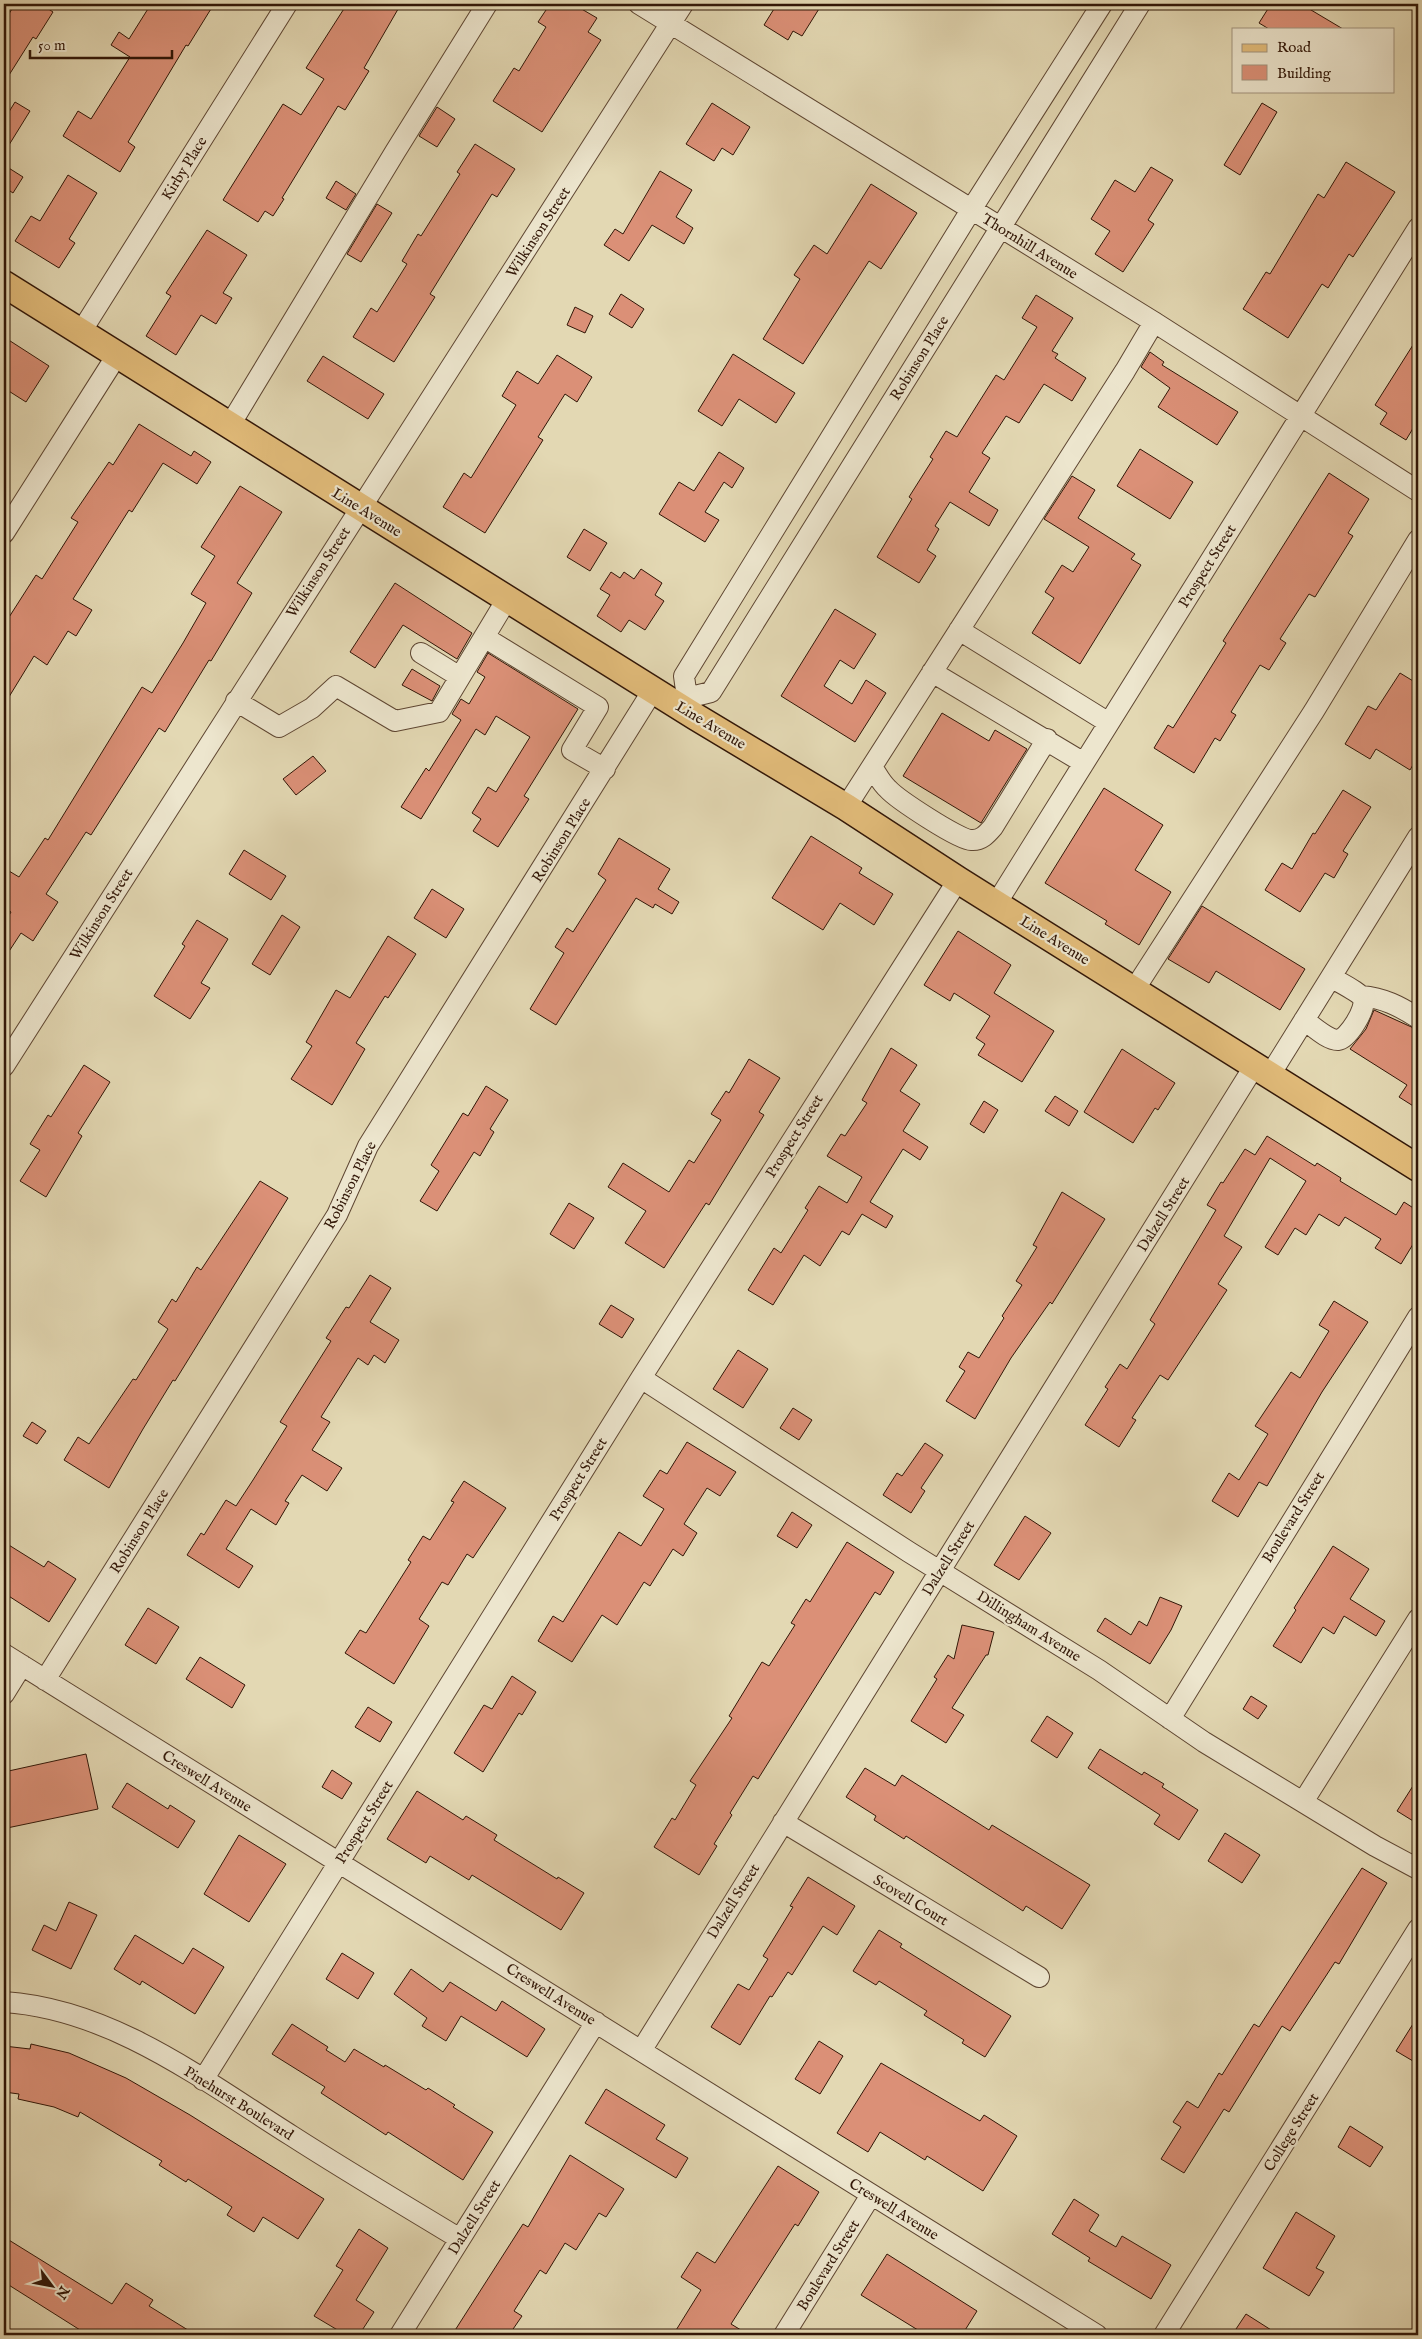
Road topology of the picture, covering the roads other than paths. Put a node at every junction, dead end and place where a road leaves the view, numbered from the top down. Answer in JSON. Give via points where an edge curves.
{"nodes":[{"id":1,"x":288,"y":4,"type":"edge"},
{"id":2,"x":487,"y":4,"type":"edge"},
{"id":3,"x":639,"y":4,"type":"edge"},
{"id":4,"x":683,"y":4,"type":"edge"},
{"id":5,"x":1102,"y":4,"type":"edge"},
{"id":6,"x":1140,"y":4,"type":"edge"},
{"id":7,"x":670,"y":22,"type":"junction"},
{"id":8,"x":971,"y":210,"type":"junction"},
{"id":9,"x":1418,"y":228,"type":"edge"},
{"id":10,"x":1000,"y":229,"type":"junction"},
{"id":11,"x":4,"y":284,"type":"edge"},
{"id":12,"x":1154,"y":322,"type":"junction"},
{"id":13,"x":81,"y":332,"type":"junction"},
{"id":14,"x":117,"y":355,"type":"junction"},
{"id":15,"x":1300,"y":417,"type":"junction"},
{"id":16,"x":230,"y":426,"type":"junction"},
{"id":17,"x":1418,"y":491,"type":"edge"},
{"id":18,"x":360,"y":508,"type":"junction"},
{"id":19,"x":4,"y":533,"type":"edge"},
{"id":20,"x":1418,"y":540,"type":"edge"},
{"id":21,"x":507,"y":599,"type":"junction"},
{"id":22,"x":959,"y":630,"type":"junction"},
{"id":23,"x":484,"y":637,"type":"junction"},
{"id":24,"x":421,"y":653,"type":"dead end"},
{"id":25,"x":932,"y":672,"type":"junction"},
{"id":26,"x":460,"y":677,"type":"junction"},
{"id":27,"x":654,"y":690,"type":"junction"},
{"id":28,"x":236,"y":701,"type":"junction"},
{"id":29,"x":684,"y":703,"type":"junction"},
{"id":30,"x":1109,"y":723,"type":"junction"},
{"id":31,"x":1046,"y":739,"type":"junction"},
{"id":32,"x":1084,"y":762,"type":"junction"},
{"id":33,"x":872,"y":767,"type":"junction"},
{"id":34,"x":605,"y":769,"type":"junction"},
{"id":35,"x":846,"y":807,"type":"junction"},
{"id":36,"x":1418,"y":837,"type":"edge"},
{"id":37,"x":958,"y":880,"type":"junction"},
{"id":38,"x":996,"y":904,"type":"junction"},
{"id":39,"x":1330,"y":977,"type":"junction"},
{"id":40,"x":1134,"y":990,"type":"junction"},
{"id":41,"x":1361,"y":996,"type":"junction"},
{"id":42,"x":1418,"y":1018,"type":"edge"},
{"id":43,"x":1304,"y":1020,"type":"junction"},
{"id":44,"x":4,"y":1066,"type":"edge"},
{"id":45,"x":1263,"y":1070,"type":"junction"},
{"id":46,"x":1416,"y":1160,"type":"edge"},
{"id":47,"x":1418,"y":1317,"type":"edge"},
{"id":48,"x":641,"y":1378,"type":"junction"},
{"id":49,"x":940,"y":1571,"type":"junction"},
{"id":50,"x":1418,"y":1619,"type":"edge"},
{"id":51,"x":4,"y":1654,"type":"edge"},
{"id":52,"x":22,"y":1666,"type":"junction"},
{"id":53,"x":45,"y":1680,"type":"junction"},
{"id":54,"x":4,"y":1694,"type":"edge"},
{"id":55,"x":1170,"y":1719,"type":"junction"},
{"id":56,"x":1303,"y":1802,"type":"junction"},
{"id":57,"x":782,"y":1822,"type":"junction"},
{"id":58,"x":338,"y":1863,"type":"junction"},
{"id":59,"x":1418,"y":1869,"type":"edge"},
{"id":60,"x":1418,"y":1929,"type":"edge"},
{"id":61,"x":1039,"y":1977,"type":"dead end"},
{"id":62,"x":4,"y":2002,"type":"edge"},
{"id":63,"x":596,"y":2022,"type":"junction"},
{"id":64,"x":641,"y":2051,"type":"junction"},
{"id":65,"x":203,"y":2080,"type":"junction"},
{"id":66,"x":871,"y":2195,"type":"junction"},
{"id":67,"x":460,"y":2239,"type":"junction"},
{"id":68,"x":400,"y":2335,"type":"edge"},
{"id":69,"x":784,"y":2335,"type":"edge"},
{"id":70,"x":1097,"y":2335,"type":"edge"},
{"id":71,"x":1164,"y":2335,"type":"edge"}],
"edges":[{"from":1,"to":13,"type":"street","name":"Kirby Place"},
{"from":2,"to":16,"type":"street"},
{"from":3,"to":7,"type":"street","name":"Thornhill Avenue"},
{"from":4,"to":7,"type":"street","name":"Wilkinson Street"},
{"from":5,"to":8,"type":"street"},
{"from":6,"to":10,"type":"street","name":"Robinson Place"},
{"from":7,"to":8,"type":"street","name":"Thornhill Avenue"},
{"from":7,"to":18,"type":"street","name":"Wilkinson Street","via":[[640,75]]},
{"from":8,"to":10,"type":"street","name":"Thornhill Avenue"},
{"from":8,"to":29,"type":"street","via":[[684,676]]},
{"from":9,"to":15,"type":"street","name":"Prospect Street"},
{"from":10,"to":12,"type":"street","name":"Thornhill Avenue"},
{"from":10,"to":29,"type":"street","name":"Robinson Place","via":[[711,692]]},
{"from":11,"to":13,"type":"main road","name":"Line Avenue"},
{"from":12,"to":15,"type":"street","name":"Thornhill Avenue"},
{"from":12,"to":22,"type":"street"},
{"from":13,"to":14,"type":"main road","name":"Line Avenue"},
{"from":14,"to":16,"type":"main road","name":"Line Avenue"},
{"from":14,"to":19,"type":"street"},
{"from":15,"to":17,"type":"street","name":"Thornhill Avenue"},
{"from":15,"to":30,"type":"street","name":"Prospect Street"},
{"from":16,"to":18,"type":"main road","name":"Line Avenue"},
{"from":18,"to":21,"type":"main road","name":"Line Avenue"},
{"from":18,"to":28,"type":"street","name":"Wilkinson Street"},
{"from":20,"to":40,"type":"street","via":[[1314,711]]},
{"from":21,"to":23,"type":"street"},
{"from":21,"to":27,"type":"main road","name":"Line Avenue"},
{"from":22,"to":25,"type":"street"},
{"from":22,"to":30,"type":"street"},
{"from":23,"to":26,"type":"street"},
{"from":23,"to":34,"type":"street","via":[[598,707],[572,750]]},
{"from":24,"to":26,"type":"street"},
{"from":25,"to":31,"type":"street"},
{"from":25,"to":33,"type":"street"},
{"from":26,"to":28,"type":"street","via":[[438,712],[394,721],[336,686],[312,708],[278,727]]},
{"from":27,"to":29,"type":"main road","name":"Line Avenue"},
{"from":27,"to":34,"type":"street","name":"Robinson Place"},
{"from":28,"to":44,"type":"street","name":"Wilkinson Street"},
{"from":29,"to":35,"type":"main road","name":"Line Avenue"},
{"from":30,"to":32,"type":"street","name":"Prospect Street"},
{"from":31,"to":32,"type":"street"},
{"from":31,"to":33,"type":"street","via":[[993,827],[977,840],[956,834],[896,797]]},
{"from":32,"to":38,"type":"street","name":"Prospect Street"},
{"from":33,"to":35,"type":"street"},
{"from":34,"to":53,"type":"street","name":"Robinson Place","via":[[368,1146],[337,1215]]},
{"from":35,"to":37,"type":"main road","name":"Line Avenue"},
{"from":36,"to":39,"type":"street","name":"Dalzell Street"},
{"from":37,"to":38,"type":"main road","name":"Line Avenue"},
{"from":37,"to":48,"type":"street","name":"Prospect Street"},
{"from":38,"to":40,"type":"main road","name":"Line Avenue"},
{"from":39,"to":41,"type":"street"},
{"from":39,"to":43,"type":"street","name":"Dalzell Street"},
{"from":40,"to":45,"type":"main road","name":"Line Avenue"},
{"from":41,"to":42,"type":"street","via":[[1397,1004]]},
{"from":41,"to":43,"type":"street","via":[[1363,1010],[1345,1036],[1338,1040]]},
{"from":43,"to":45,"type":"street","name":"Dalzell Street"},
{"from":45,"to":46,"type":"main road","name":"Line Avenue"},
{"from":45,"to":49,"type":"street","name":"Dalzell Street"},
{"from":47,"to":55,"type":"street","name":"Boulevard Street"},
{"from":48,"to":49,"type":"street","name":"Dillingham Avenue"},
{"from":48,"to":58,"type":"street","name":"Prospect Street"},
{"from":49,"to":55,"type":"street","name":"Dillingham Avenue","via":[[1099,1670]]},
{"from":49,"to":57,"type":"street","name":"Dalzell Street"},
{"from":50,"to":56,"type":"street"},
{"from":51,"to":52,"type":"street","name":"Creswell Avenue"},
{"from":52,"to":53,"type":"street","name":"Creswell Avenue"},
{"from":52,"to":54,"type":"street"},
{"from":53,"to":58,"type":"street","name":"Creswell Avenue"},
{"from":55,"to":56,"type":"street","name":"Dillingham Avenue"},
{"from":56,"to":59,"type":"street","name":"Dillingham Avenue"},
{"from":57,"to":61,"type":"street","name":"Scovell Court"},
{"from":57,"to":64,"type":"street","name":"Dalzell Street"},
{"from":58,"to":63,"type":"street","name":"Creswell Avenue"},
{"from":58,"to":65,"type":"street","name":"Prospect Street"},
{"from":60,"to":71,"type":"street","name":"College Street"},
{"from":62,"to":65,"type":"street","name":"Pinehurst Boulevard","via":[[50,2007],[101,2024]]},
{"from":63,"to":64,"type":"street","name":"Creswell Avenue"},
{"from":63,"to":67,"type":"street","name":"Dalzell Street"},
{"from":64,"to":66,"type":"street","name":"Creswell Avenue"},
{"from":65,"to":67,"type":"street","name":"Pinehurst Boulevard"},
{"from":66,"to":69,"type":"street","name":"Boulevard Street"},
{"from":66,"to":70,"type":"street","name":"Creswell Avenue"},
{"from":67,"to":68,"type":"street","name":"Dalzell Street"}]}
